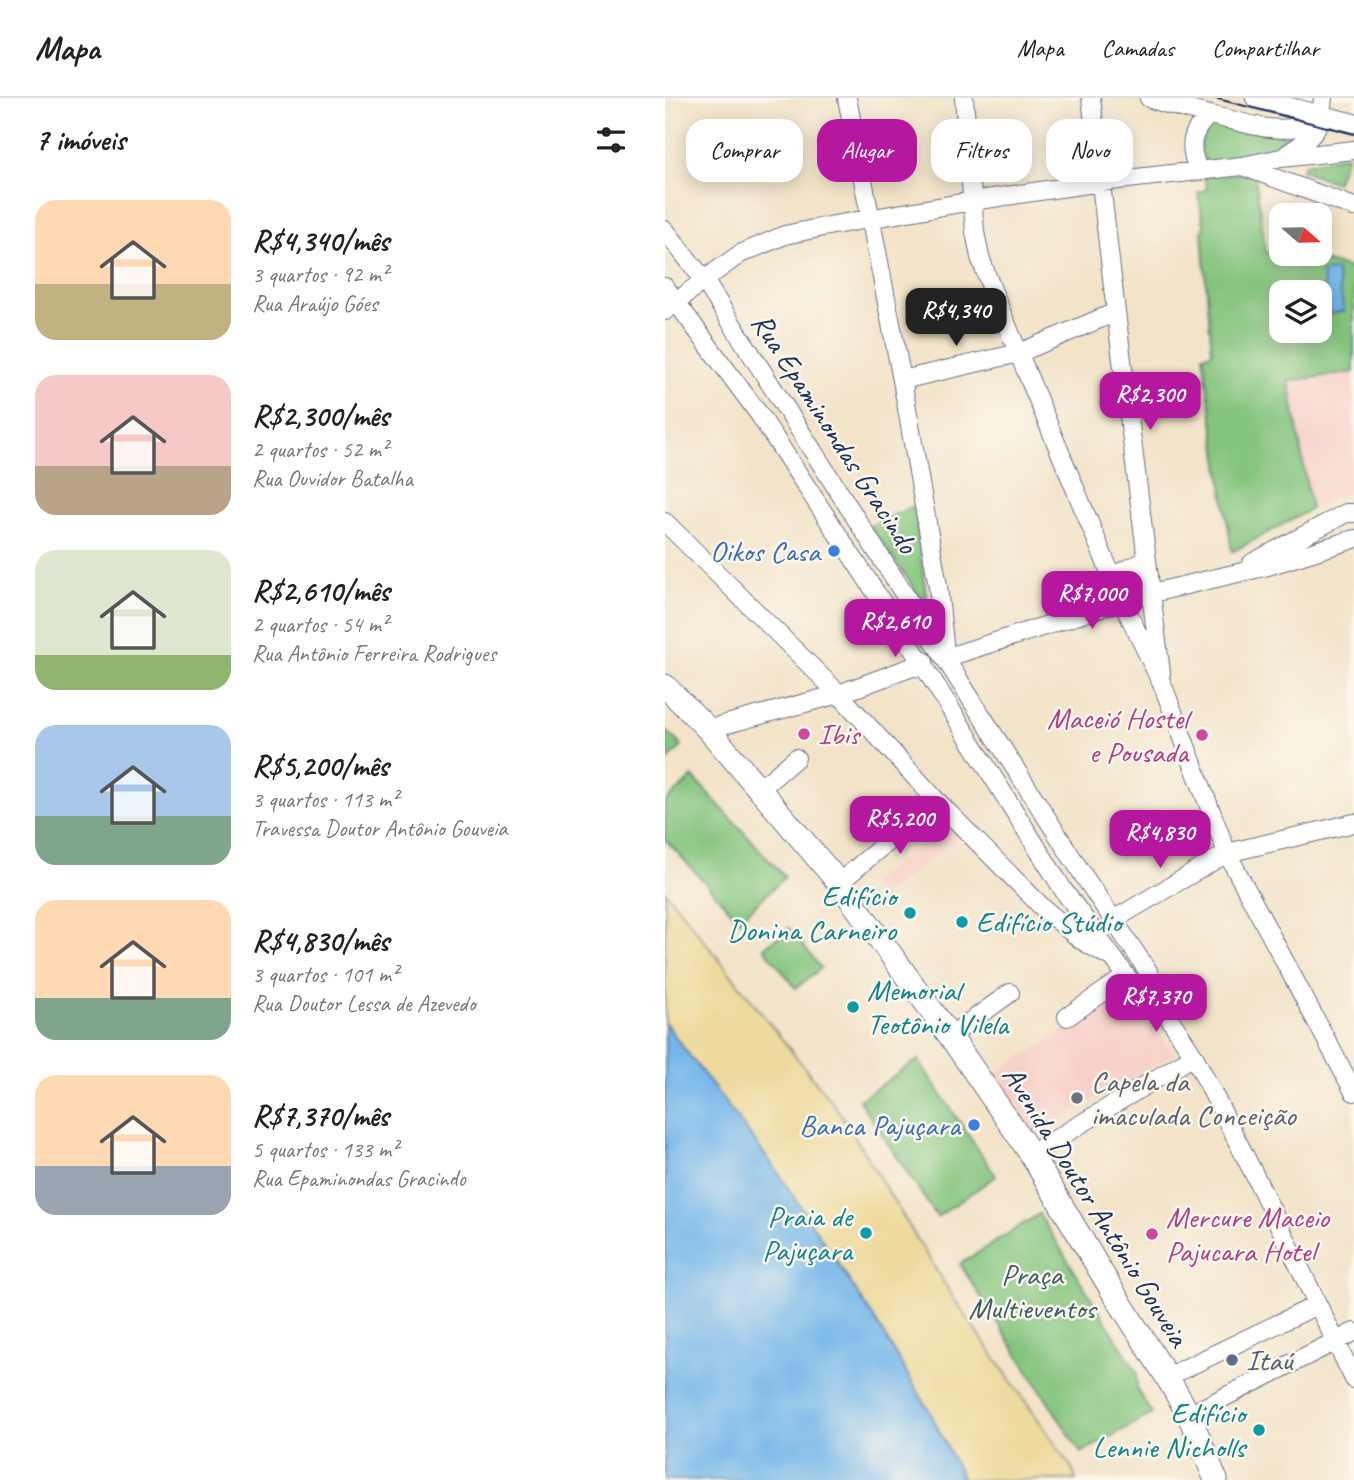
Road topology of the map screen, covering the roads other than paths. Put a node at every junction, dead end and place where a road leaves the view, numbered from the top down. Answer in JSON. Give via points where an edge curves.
{"nodes":[{"id":1,"x":847,"y":98,"type":"edge"},
{"id":2,"x":964,"y":98,"type":"edge"},
{"id":3,"x":1091,"y":98,"type":"edge"},
{"id":4,"x":1149,"y":98,"type":"edge"},
{"id":5,"x":1255,"y":98,"type":"edge"},
{"id":6,"x":1322,"y":107,"type":"edge"},
{"id":7,"x":1209,"y":115,"type":"junction"},
{"id":8,"x":1094,"y":119,"type":"edge"},
{"id":9,"x":1354,"y":123,"type":"edge"},
{"id":10,"x":1354,"y":150,"type":"edge"},
{"id":11,"x":1281,"y":158,"type":"junction"},
{"id":12,"x":1242,"y":166,"type":"junction"},
{"id":13,"x":1199,"y":171,"type":"junction"},
{"id":14,"x":1133,"y":178,"type":"edge"},
{"id":15,"x":1101,"y":182,"type":"joint"},
{"id":16,"x":972,"y":201,"type":"junction"},
{"id":17,"x":1354,"y":207,"type":"edge"},
{"id":18,"x":871,"y":218,"type":"junction"},
{"id":19,"x":665,"y":230,"type":"edge"},
{"id":20,"x":703,"y":280,"type":"junction"},
{"id":21,"x":668,"y":300,"type":"edge"},
{"id":22,"x":1116,"y":312,"type":"junction"},
{"id":23,"x":1019,"y":353,"type":"junction"},
{"id":24,"x":902,"y":380,"type":"junction"},
{"id":25,"x":781,"y":399,"type":"junction"},
{"id":26,"x":759,"y":414,"type":"junction"},
{"id":27,"x":1354,"y":513,"type":"edge"},
{"id":28,"x":665,"y":522,"type":"edge"},
{"id":29,"x":1354,"y":539,"type":"edge"},
{"id":30,"x":1293,"y":550,"type":"junction"},
{"id":31,"x":1147,"y":560,"type":"junction"},
{"id":32,"x":1113,"y":576,"type":"junction"},
{"id":33,"x":1151,"y":593,"type":"junction"},
{"id":34,"x":1122,"y":601,"type":"junction"},
{"id":35,"x":945,"y":658,"type":"junction"},
{"id":36,"x":925,"y":668,"type":"junction"},
{"id":37,"x":665,"y":686,"type":"edge"},
{"id":38,"x":1163,"y":686,"type":"junction"},
{"id":39,"x":839,"y":694,"type":"junction"},
{"id":40,"x":708,"y":729,"type":"junction"},
{"id":41,"x":796,"y":758,"type":"dead end"},
{"id":42,"x":759,"y":789,"type":"junction"},
{"id":43,"x":936,"y":800,"type":"junction"},
{"id":44,"x":1354,"y":823,"type":"edge"},
{"id":45,"x":1227,"y":853,"type":"junction"},
{"id":46,"x":839,"y":883,"type":"junction"},
{"id":47,"x":1113,"y":919,"type":"junction"},
{"id":48,"x":1113,"y":958,"type":"junction"},
{"id":49,"x":1125,"y":977,"type":"junction"},
{"id":50,"x":1151,"y":990,"type":"junction"},
{"id":51,"x":1010,"y":993,"type":"dead end"},
{"id":52,"x":1067,"y":1017,"type":"dead end"},
{"id":53,"x":950,"y":1036,"type":"junction"},
{"id":54,"x":1194,"y":1056,"type":"junction"},
{"id":55,"x":1349,"y":1071,"type":"edge"},
{"id":56,"x":1354,"y":1092,"type":"edge"},
{"id":57,"x":1031,"y":1154,"type":"junction"},
{"id":58,"x":1317,"y":1305,"type":"junction"},
{"id":59,"x":1354,"y":1332,"type":"edge"},
{"id":60,"x":1336,"y":1340,"type":"junction"},
{"id":61,"x":1167,"y":1377,"type":"junction"},
{"id":62,"x":1354,"y":1379,"type":"edge"},
{"id":63,"x":1189,"y":1415,"type":"junction"},
{"id":64,"x":1216,"y":1480,"type":"edge"}],
"edges":[{"from":1,"to":18,"type":"street"},
{"from":2,"to":16,"type":"street"},
{"from":3,"to":8,"type":"street"},
{"from":4,"to":7,"type":"street"},
{"from":5,"to":6,"type":"street"},
{"from":6,"to":7,"type":"street","via":[[1310,123],[1286,129]]},
{"from":6,"to":9,"type":"street"},
{"from":6,"to":11,"type":"street","via":[[1309,139]]},
{"from":7,"to":13,"type":"street","via":[[1198,124],[1192,145]]},
{"from":10,"to":11,"type":"street"},
{"from":11,"to":12,"type":"street"},
{"from":12,"to":13,"type":"street"},
{"from":12,"to":17,"type":"street"},
{"from":13,"to":14,"type":"street"},
{"from":15,"to":16,"type":"street"},
{"from":15,"to":22,"type":"street"},
{"from":16,"to":18,"type":"street"},
{"from":16,"to":23,"type":"street","via":[[980,257]]},
{"from":18,"to":20,"type":"street","via":[[785,235],[740,254]]},
{"from":18,"to":24,"type":"street"},
{"from":19,"to":20,"type":"street","name":"Rua Epaminondas Gracindo"},
{"from":20,"to":21,"type":"street"},
{"from":20,"to":25,"type":"street","name":"Rua Epaminondas Gracindo"},
{"from":21,"to":26,"type":"street","name":"Rua Epaminondas Gracindo"},
{"from":22,"to":23,"type":"street"},
{"from":22,"to":31,"type":"street"},
{"from":23,"to":24,"type":"street"},
{"from":23,"to":32,"type":"street"},
{"from":24,"to":35,"type":"street","via":[[938,586]]},
{"from":25,"to":26,"type":"street"},
{"from":25,"to":35,"type":"street","name":"Rua Epaminondas Gracindo"},
{"from":26,"to":36,"type":"street","name":"Rua Epaminondas Gracindo"},
{"from":27,"to":30,"type":"street","via":[[1346,513]]},
{"from":28,"to":39,"type":"street"},
{"from":29,"to":30,"type":"street"},
{"from":30,"to":33,"type":"street","via":[[1268,566]]},
{"from":31,"to":32,"type":"street"},
{"from":31,"to":33,"type":"street"},
{"from":32,"to":34,"type":"street"},
{"from":33,"to":34,"type":"street"},
{"from":33,"to":38,"type":"street"},
{"from":34,"to":35,"type":"street"},
{"from":34,"to":38,"type":"street"},
{"from":35,"to":36,"type":"street","via":[[930,652],[924,659]]},
{"from":35,"to":47,"type":"street","name":"Rua Epaminondas Gracindo"},
{"from":36,"to":39,"type":"street","via":[[912,667]]},
{"from":36,"to":48,"type":"street","name":"Rua Epaminondas Gracindo","via":[[1064,891]]},
{"from":37,"to":40,"type":"main road","name":"Avenida Doutor Antônio Gouveia"},
{"from":38,"to":45,"type":"street"},
{"from":39,"to":40,"type":"street"},
{"from":39,"to":43,"type":"street"},
{"from":40,"to":42,"type":"main road","name":"Avenida Doutor Antônio Gouveia"},
{"from":41,"to":42,"type":"street"},
{"from":42,"to":46,"type":"main road","name":"Avenida Doutor Antônio Gouveia"},
{"from":43,"to":46,"type":"street"},
{"from":43,"to":48,"type":"street","via":[[1064,927]]},
{"from":44,"to":45,"type":"street"},
{"from":45,"to":47,"type":"street"},
{"from":45,"to":55,"type":"street"},
{"from":46,"to":53,"type":"main road","name":"Avenida Doutor Antônio Gouveia"},
{"from":47,"to":50,"type":"street","name":"Rua Epaminondas Gracindo","via":[[1148,971]]},
{"from":48,"to":49,"type":"street","name":"Rua Epaminondas Gracindo"},
{"from":49,"to":50,"type":"street","via":[[1133,985]]},
{"from":49,"to":52,"type":"street"},
{"from":50,"to":54,"type":"street","name":"Rua Epaminondas Gracindo"},
{"from":51,"to":53,"type":"street"},
{"from":53,"to":57,"type":"main road","name":"Avenida Doutor Antônio Gouveia"},
{"from":54,"to":57,"type":"street"},
{"from":54,"to":58,"type":"street","name":"Rua Epaminondas Gracindo"},
{"from":55,"to":56,"type":"street"},
{"from":57,"to":61,"type":"main road","name":"Avenida Doutor Antônio Gouveia"},
{"from":58,"to":60,"type":"street","name":"Rua Epaminondas Gracindo"},
{"from":58,"to":61,"type":"street"},
{"from":59,"to":60,"type":"street"},
{"from":60,"to":62,"type":"street","name":"Rua Epaminondas Gracindo"},
{"from":60,"to":63,"type":"street"},
{"from":61,"to":63,"type":"main road","name":"Avenida Doutor Antônio Gouveia"},
{"from":63,"to":64,"type":"main road","name":"Avenida Doutor Antônio Gouveia"}]}
